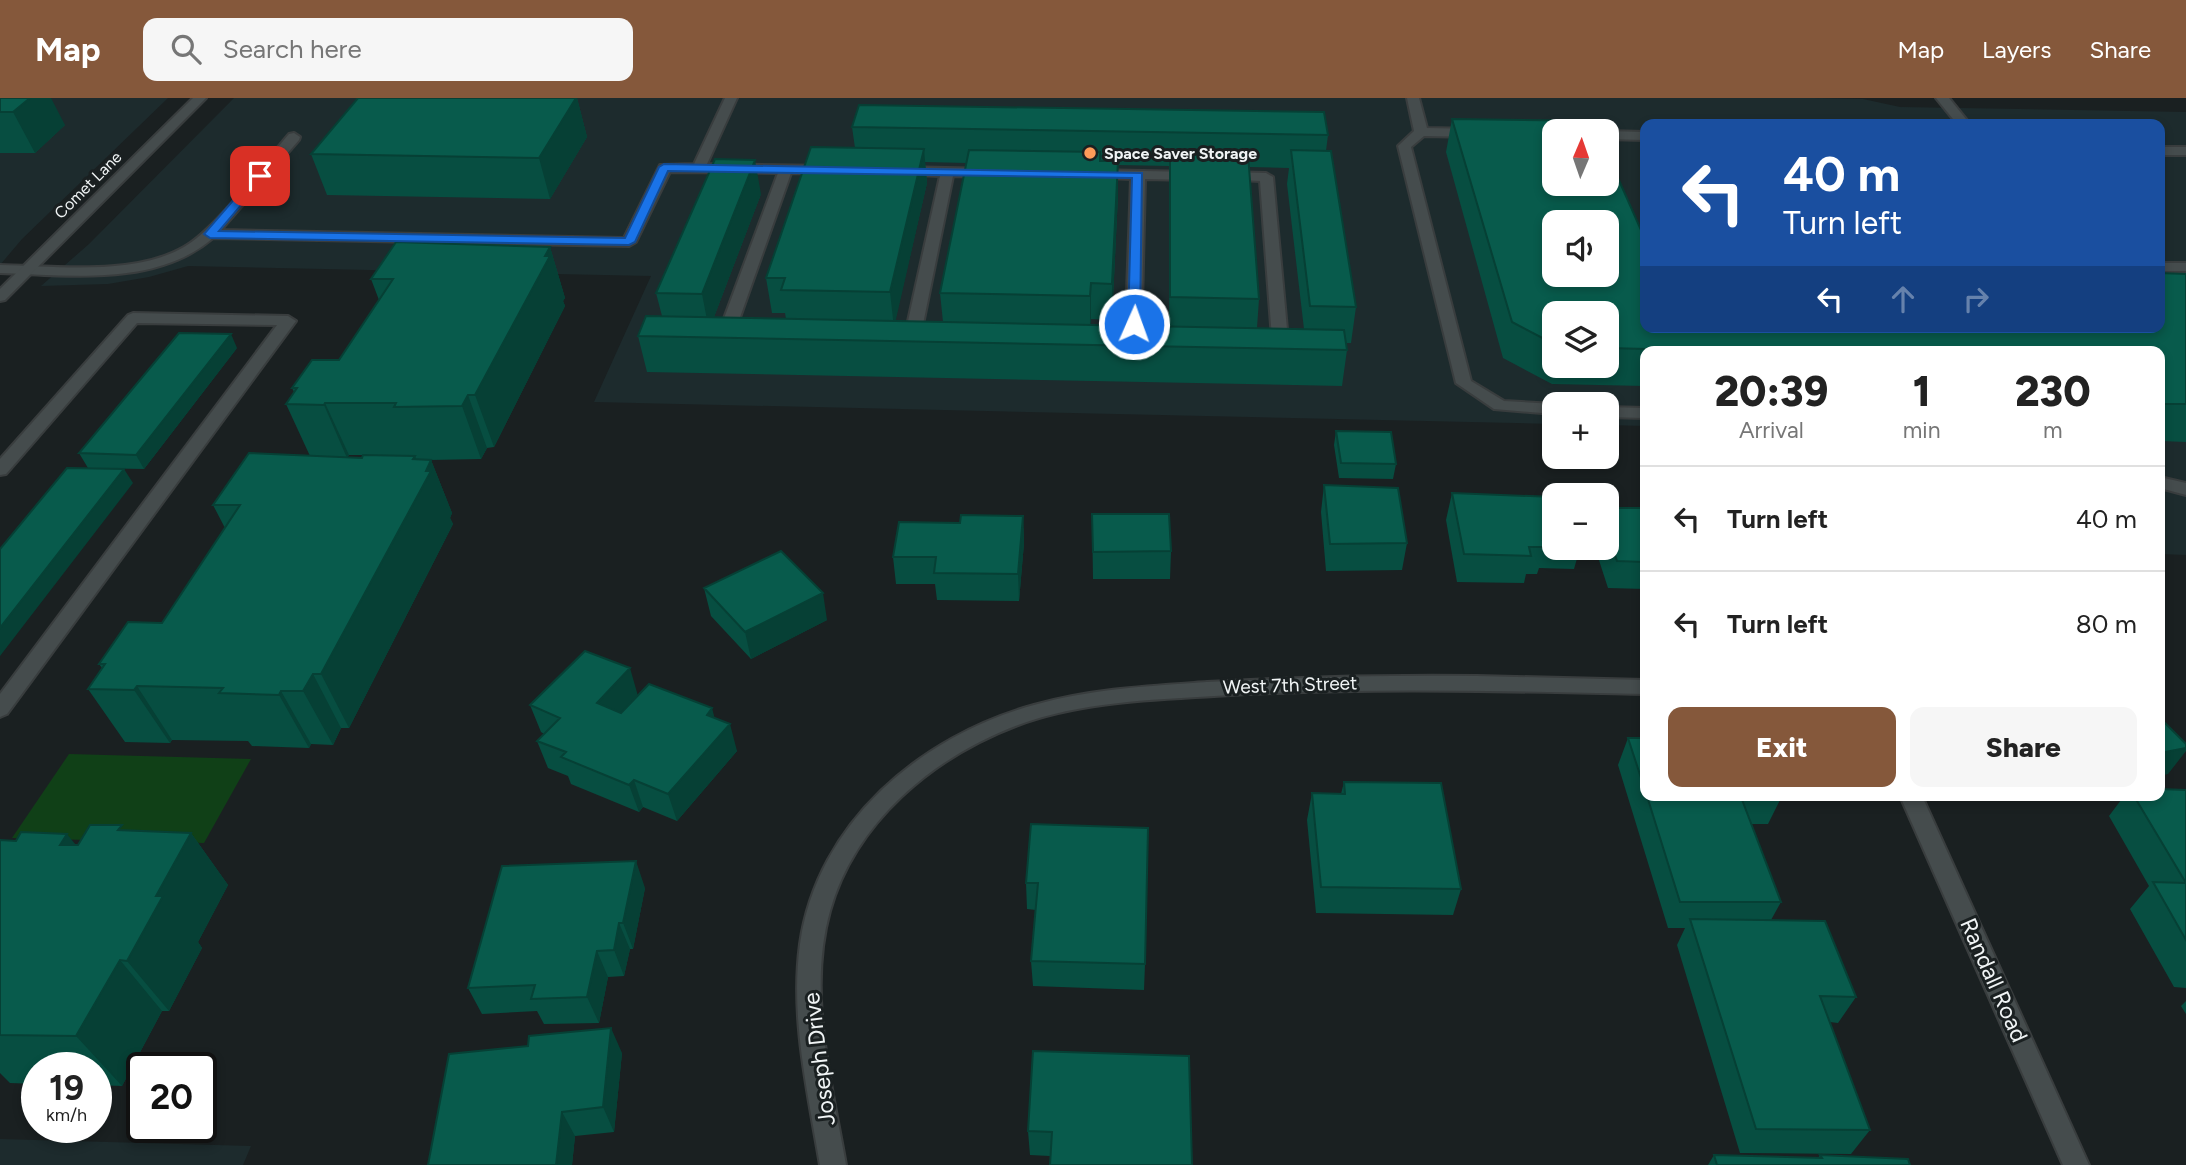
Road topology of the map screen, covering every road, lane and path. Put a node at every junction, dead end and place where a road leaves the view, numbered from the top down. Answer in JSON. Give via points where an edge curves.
{"nodes":[{"id":1,"x":200,"y":98,"type":"edge"},
{"id":2,"x":731,"y":98,"type":"edge"},
{"id":3,"x":1413,"y":98,"type":"edge"},
{"id":4,"x":1942,"y":98,"type":"edge"},
{"id":5,"x":1960,"y":119,"type":"edge"},
{"id":6,"x":1421,"y":132,"type":"junction"},
{"id":7,"x":1488,"y":133,"type":"edge"},
{"id":8,"x":1619,"y":135,"type":"edge"},
{"id":9,"x":1640,"y":136,"type":"edge"},
{"id":10,"x":294,"y":137,"type":"dead end"},
{"id":11,"x":2165,"y":150,"type":"edge"},
{"id":12,"x":2186,"y":151,"type":"edge"},
{"id":13,"x":699,"y":168,"type":"junction"},
{"id":14,"x":786,"y":169,"type":"junction"},
{"id":15,"x":841,"y":170,"type":"edge"},
{"id":16,"x":894,"y":171,"type":"edge"},
{"id":17,"x":947,"y":172,"type":"junction"},
{"id":18,"x":1002,"y":173,"type":"edge"},
{"id":19,"x":1070,"y":174,"type":"edge"},
{"id":20,"x":1138,"y":175,"type":"junction"},
{"id":21,"x":210,"y":234,"type":"junction"},
{"id":22,"x":2165,"y":267,"type":"edge"},
{"id":23,"x":2186,"y":267,"type":"edge"},
{"id":24,"x":0,"y":269,"type":"edge"},
{"id":25,"x":27,"y":269,"type":"junction"},
{"id":26,"x":0,"y":297,"type":"edge"},
{"id":27,"x":737,"y":341,"type":"edge"},
{"id":28,"x":911,"y":344,"type":"edge"},
{"id":29,"x":1133,"y":348,"type":"edge"},
{"id":30,"x":1269,"y":351,"type":"edge"},
{"id":31,"x":1542,"y":408,"type":"edge"},
{"id":32,"x":1619,"y":413,"type":"edge"},
{"id":33,"x":1640,"y":414,"type":"edge"},
{"id":34,"x":0,"y":470,"type":"edge"},
{"id":35,"x":2165,"y":484,"type":"edge"},
{"id":36,"x":2186,"y":489,"type":"edge"},
{"id":37,"x":1640,"y":687,"type":"edge"},
{"id":38,"x":0,"y":709,"type":"edge"},
{"id":39,"x":946,"y":750,"type":"joint"},
{"id":40,"x":1913,"y":801,"type":"edge"},
{"id":41,"x":833,"y":1165,"type":"edge"},
{"id":42,"x":2076,"y":1165,"type":"edge"}],
"edges":[{"from":1,"to":25,"type":"street","name":"Comet Lane"},
{"from":2,"to":13,"type":"lane"},
{"from":3,"to":6,"type":"street"},
{"from":4,"to":5,"type":"street"},
{"from":6,"to":7,"type":"street"},
{"from":6,"to":31,"type":"street","via":[[1404,146],[1464,383],[1500,406]]},
{"from":8,"to":9,"type":"street"},
{"from":10,"to":21,"type":"street"},
{"from":11,"to":12,"type":"street"},
{"from":13,"to":14,"type":"street"},
{"from":13,"to":21,"type":"lane","via":[[664,167],[629,242]]},
{"from":14,"to":15,"type":"street"},
{"from":14,"to":27,"type":"street","via":[[723,341]]},
{"from":16,"to":17,"type":"street"},
{"from":17,"to":18,"type":"street"},
{"from":17,"to":28,"type":"street"},
{"from":19,"to":20,"type":"street"},
{"from":20,"to":29,"type":"street"},
{"from":20,"to":30,"type":"street","via":[[1266,177],[1283,351]]},
{"from":21,"to":25,"type":"lane","via":[[187,251],[145,265],[114,270]]},
{"from":22,"to":23,"type":"street"},
{"from":24,"to":25,"type":"street"},
{"from":25,"to":26,"type":"street","name":"Comet Lane"},
{"from":32,"to":33,"type":"street"},
{"from":34,"to":38,"type":"street","via":[[133,318],[288,321]]},
{"from":35,"to":36,"type":"street"},
{"from":37,"to":39,"type":"street","name":"West 7th Street","via":[[1341,682],[1138,694],[1012,719]]},
{"from":39,"to":41,"type":"street","name":"Joseph Drive","via":[[910,776],[864,824],[835,867],[818,912],[811,962],[813,1030]]},
{"from":40,"to":42,"type":"street","name":"Randall Road"}]}
